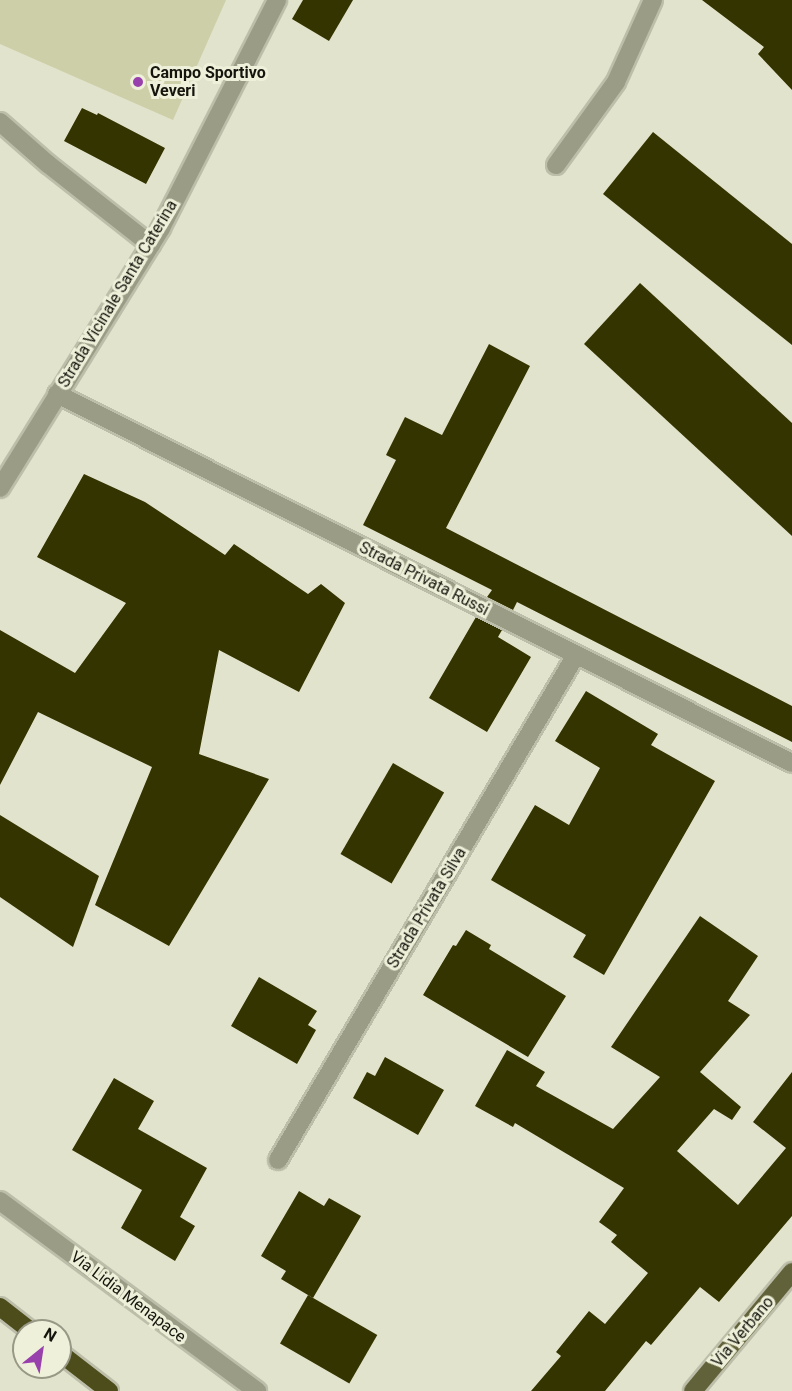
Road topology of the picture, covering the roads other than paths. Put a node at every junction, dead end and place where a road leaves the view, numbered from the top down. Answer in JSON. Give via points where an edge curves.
{"nodes":[{"id":1,"x":277,"y":0,"type":"edge"},
{"id":2,"x":653,"y":0,"type":"edge"},
{"id":3,"x":0,"y":122,"type":"edge"},
{"id":4,"x":556,"y":165,"type":"dead end"},
{"id":5,"x":151,"y":245,"type":"junction"},
{"id":6,"x":57,"y":394,"type":"junction"},
{"id":7,"x":0,"y":488,"type":"edge"},
{"id":8,"x":576,"y":655,"type":"junction"},
{"id":9,"x":792,"y":763,"type":"edge"},
{"id":10,"x":278,"y":1160,"type":"dead end"},
{"id":11,"x":0,"y":1201,"type":"edge"},
{"id":12,"x":792,"y":1272,"type":"edge"},
{"id":13,"x":0,"y":1307,"type":"edge"},
{"id":14,"x":16,"y":1319,"type":"edge"},
{"id":15,"x":72,"y":1362,"type":"edge"},
{"id":16,"x":109,"y":1391,"type":"edge"},
{"id":17,"x":257,"y":1391,"type":"edge"},
{"id":18,"x":693,"y":1391,"type":"edge"}],
"edges":[{"from":1,"to":5,"type":"street","name":"Strada Vicinale Santa Caterina"},
{"from":2,"to":4,"type":"street","via":[[616,82]]},
{"from":3,"to":5,"type":"street"},
{"from":5,"to":6,"type":"street","name":"Strada Vicinale Santa Caterina"},
{"from":6,"to":7,"type":"street","name":"Strada Vicinale Santa Caterina"},
{"from":6,"to":8,"type":"street","name":"Strada Privata Russi"},
{"from":8,"to":9,"type":"street","name":"Strada Privata Russi"},
{"from":8,"to":10,"type":"street","name":"Strada Privata Silva"},
{"from":11,"to":17,"type":"street","name":"Via Lidia Menapace"},
{"from":12,"to":18,"type":"main road","name":"Via Verbano"},
{"from":13,"to":14,"type":"highway"},
{"from":15,"to":16,"type":"highway"}]}
